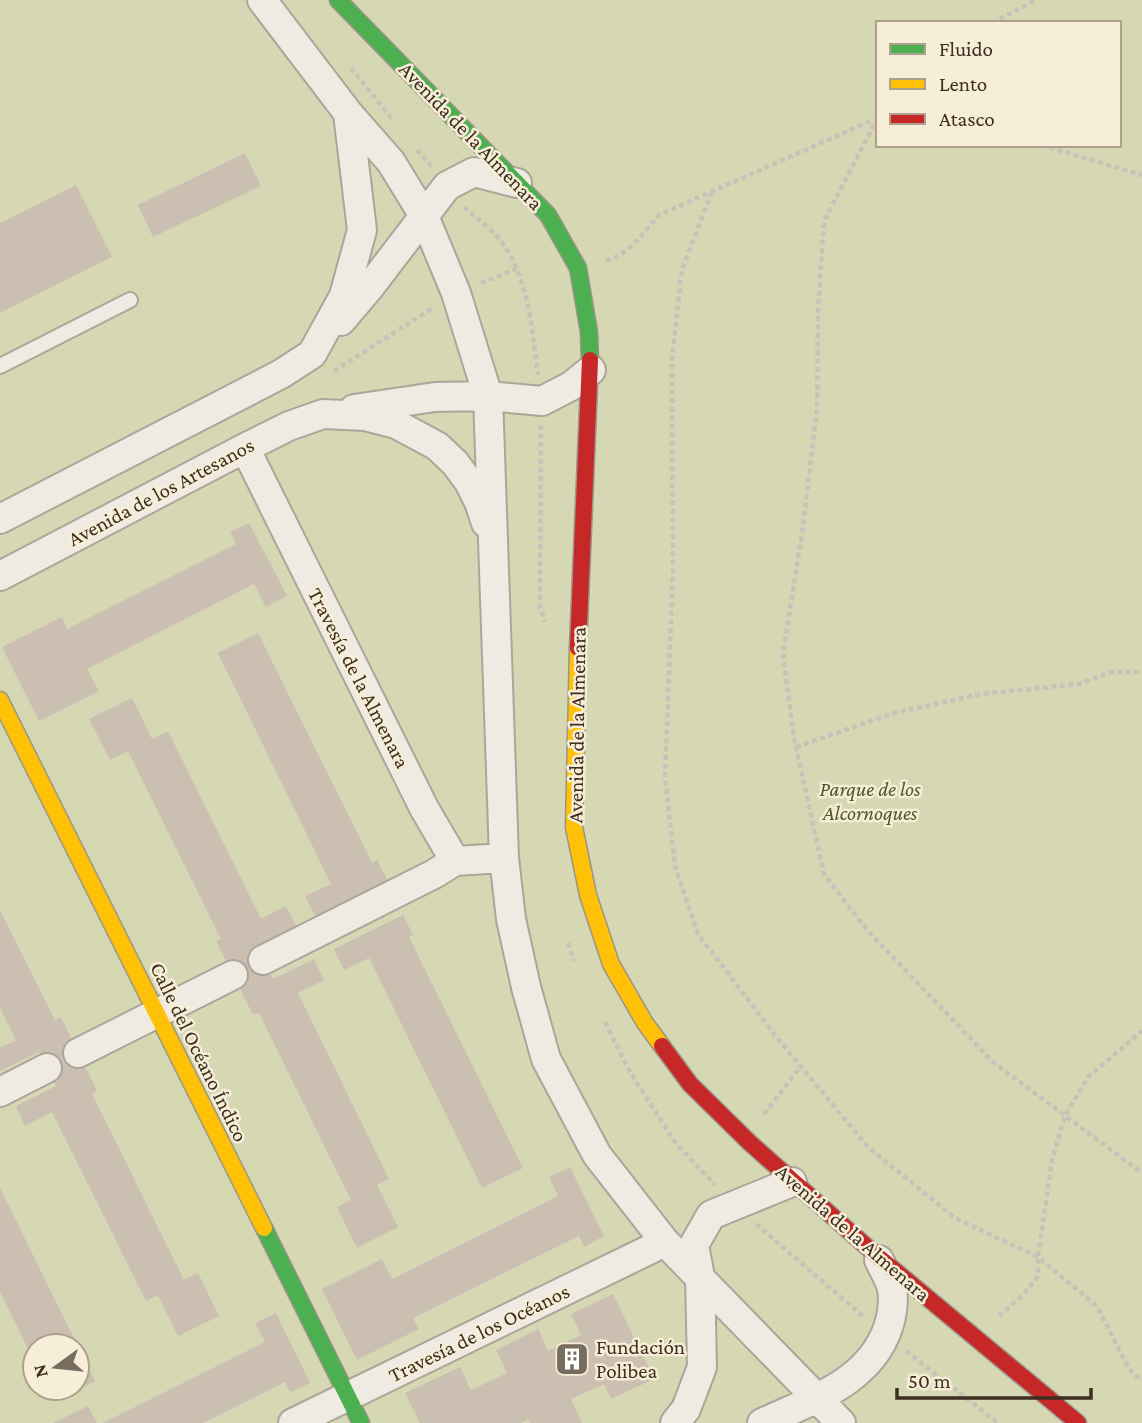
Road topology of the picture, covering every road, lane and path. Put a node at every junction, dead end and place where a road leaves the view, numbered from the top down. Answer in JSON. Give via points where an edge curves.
{"nodes":[{"id":1,"x":262,"y":0,"type":"edge"},
{"id":2,"x":338,"y":0,"type":"edge"},
{"id":3,"x":1036,"y":0,"type":"edge"},
{"id":4,"x":996,"y":21,"type":"edge"},
{"id":5,"x":348,"y":113,"type":"junction"},
{"id":6,"x":876,"y":118,"type":"edge"},
{"id":7,"x":876,"y":120,"type":"edge"},
{"id":8,"x":1048,"y":147,"type":"edge"},
{"id":9,"x":1142,"y":175,"type":"edge"},
{"id":10,"x":520,"y":184,"type":"junction"},
{"id":11,"x":712,"y":192,"type":"junction"},
{"id":12,"x":424,"y":216,"type":"junction"},
{"id":13,"x":578,"y":268,"type":"junction"},
{"id":14,"x":130,"y":300,"type":"dead end"},
{"id":15,"x":312,"y":354,"type":"junction"},
{"id":16,"x":0,"y":366,"type":"edge"},
{"id":17,"x":591,"y":370,"type":"junction"},
{"id":18,"x":488,"y":396,"type":"junction"},
{"id":19,"x":323,"y":414,"type":"junction"},
{"id":20,"x":245,"y":448,"type":"junction"},
{"id":21,"x":0,"y":519,"type":"edge"},
{"id":22,"x":495,"y":549,"type":"junction"},
{"id":23,"x":0,"y":576,"type":"edge"},
{"id":24,"x":1142,"y":672,"type":"edge"},
{"id":25,"x":0,"y":701,"type":"edge"},
{"id":26,"x":796,"y":747,"type":"junction"},
{"id":27,"x":504,"y":858,"type":"junction"},
{"id":28,"x":455,"y":861,"type":"junction"},
{"id":29,"x":263,"y":960,"type":"dead end"},
{"id":30,"x":233,"y":975,"type":"dead end"},
{"id":31,"x":156,"y":1013,"type":"junction"},
{"id":32,"x":1142,"y":1031,"type":"edge"},
{"id":33,"x":78,"y":1053,"type":"dead end"},
{"id":34,"x":801,"y":1066,"type":"junction"},
{"id":35,"x":47,"y":1068,"type":"dead end"},
{"id":36,"x":0,"y":1092,"type":"edge"},
{"id":37,"x":1065,"y":1116,"type":"junction"},
{"id":38,"x":750,"y":1143,"type":"junction"},
{"id":39,"x":1142,"y":1173,"type":"edge"},
{"id":40,"x":792,"y":1182,"type":"junction"},
{"id":41,"x":665,"y":1242,"type":"junction"},
{"id":42,"x":876,"y":1255,"type":"junction"},
{"id":43,"x":1038,"y":1257,"type":"junction"},
{"id":44,"x":699,"y":1277,"type":"junction"},
{"id":45,"x":974,"y":1337,"type":"junction"},
{"id":46,"x":1142,"y":1381,"type":"edge"},
{"id":47,"x":348,"y":1397,"type":"junction"},
{"id":48,"x":817,"y":1398,"type":"junction"},
{"id":49,"x":293,"y":1423,"type":"edge"},
{"id":50,"x":361,"y":1423,"type":"edge"},
{"id":51,"x":675,"y":1423,"type":"edge"},
{"id":52,"x":762,"y":1423,"type":"edge"},
{"id":53,"x":841,"y":1423,"type":"edge"},
{"id":54,"x":1078,"y":1423,"type":"edge"}],
"edges":[{"from":1,"to":5,"type":"street"},
{"from":2,"to":10,"type":"street","name":"Avenida de la Almenara"},
{"from":3,"to":4,"type":"path"},
{"from":5,"to":12,"type":"street","via":[[391,162]]},
{"from":5,"to":15,"type":"street","via":[[362,230],[344,296]]},
{"from":6,"to":11,"type":"path"},
{"from":7,"to":26,"type":"path","via":[[824,221],[817,410],[783,654]]},
{"from":8,"to":9,"type":"path"},
{"from":10,"to":12,"type":"street","via":[[474,172],[447,187]]},
{"from":10,"to":13,"type":"street","name":"Avenida de la Almenara","via":[[548,215]]},
{"from":11,"to":13,"type":"path","via":[[659,215],[616,258]]},
{"from":11,"to":34,"type":"path","via":[[682,269],[672,360],[673,568],[665,777],[675,866],[698,934]]},
{"from":12,"to":15,"type":"street"},
{"from":12,"to":18,"type":"street","via":[[456,293]]},
{"from":13,"to":17,"type":"street","name":"Avenida de la Almenara"},
{"from":14,"to":16,"type":"lane"},
{"from":15,"to":21,"type":"street"},
{"from":17,"to":18,"type":"street","name":"Avenida de los Artesanos","via":[[542,401]]},
{"from":17,"to":38,"type":"street","name":"Avenida de la Almenara","via":[[575,726],[574,827],[585,881],[611,964],[645,1023],[690,1084]]},
{"from":18,"to":19,"type":"street","name":"Avenida de los Artesanos","via":[[435,397]]},
{"from":18,"to":22,"type":"street"},
{"from":19,"to":20,"type":"street","name":"Avenida de los Artesanos"},
{"from":19,"to":22,"type":"street","name":"Avenida de los Artesanos","via":[[365,416],[396,424],[437,446],[469,482]]},
{"from":20,"to":23,"type":"street","name":"Avenida de los Artesanos"},
{"from":20,"to":28,"type":"street","name":"Travesía de la Almenara"},
{"from":22,"to":27,"type":"street"},
{"from":24,"to":26,"type":"path","via":[[1111,672],[1079,684],[981,694],[894,713]]},
{"from":25,"to":31,"type":"street","name":"Calle del Océano Índico"},
{"from":26,"to":37,"type":"path","via":[[824,874],[867,930],[993,1062]]},
{"from":27,"to":28,"type":"street"},
{"from":27,"to":41,"type":"street","via":[[511,919],[546,1059],[597,1155]]},
{"from":28,"to":29,"type":"street"},
{"from":30,"to":31,"type":"street"},
{"from":31,"to":33,"type":"street"},
{"from":31,"to":47,"type":"street","name":"Calle del Océano Índico"},
{"from":32,"to":37,"type":"path","via":[[1088,1077]]},
{"from":34,"to":38,"type":"path","via":[[761,1116],[770,1124]]},
{"from":34,"to":43,"type":"path","via":[[867,1147],[945,1210]]},
{"from":35,"to":36,"type":"street"},
{"from":37,"to":39,"type":"path"},
{"from":37,"to":43,"type":"path","via":[[1052,1160]]},
{"from":38,"to":40,"type":"street","name":"Avenida de la Almenara"},
{"from":40,"to":42,"type":"street","name":"Avenida de la Almenara"},
{"from":40,"to":44,"type":"street","via":[[711,1215],[694,1245]]},
{"from":41,"to":44,"type":"street"},
{"from":41,"to":47,"type":"street","name":"Travesía de los Océanos"},
{"from":42,"to":45,"type":"street","name":"Avenida de la Almenara"},
{"from":42,"to":48,"type":"street","via":[[891,1286],[894,1306],[887,1337],[858,1373]]},
{"from":43,"to":45,"type":"path","via":[[1038,1276],[1024,1294]]},
{"from":43,"to":46,"type":"path","via":[[1097,1306],[1129,1370]]},
{"from":44,"to":48,"type":"street"},
{"from":44,"to":51,"type":"street","via":[[702,1367],[686,1409]]},
{"from":45,"to":54,"type":"street","name":"Avenida de la Almenara"},
{"from":47,"to":49,"type":"street","name":"Travesía de los Océanos"},
{"from":47,"to":50,"type":"street","name":"Calle del Océano Índico"},
{"from":48,"to":52,"type":"street"},
{"from":48,"to":53,"type":"street"}]}
